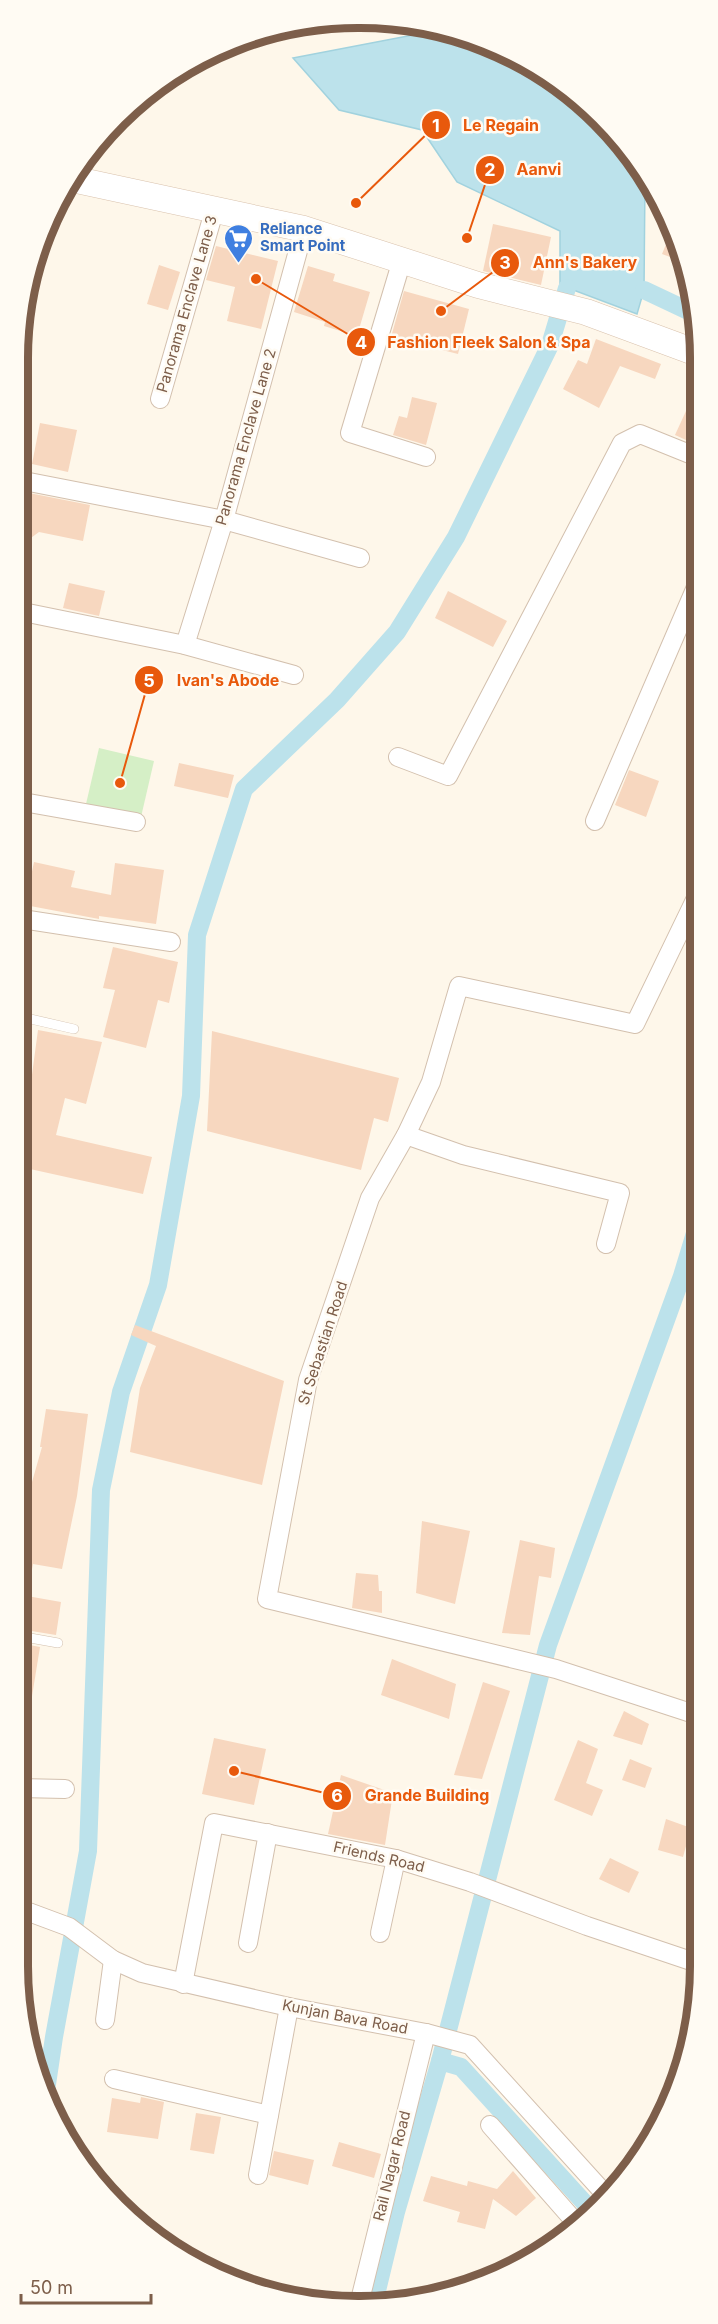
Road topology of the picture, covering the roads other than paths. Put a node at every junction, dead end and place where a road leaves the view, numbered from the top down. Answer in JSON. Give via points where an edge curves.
{"nodes":[{"id":1,"x":81,"y":181,"type":"edge"},
{"id":2,"x":215,"y":208,"type":"junction"},
{"id":3,"x":304,"y":229,"type":"junction"},
{"id":4,"x":402,"y":260,"type":"junction"},
{"id":5,"x":690,"y":350,"type":"edge"},
{"id":6,"x":160,"y":399,"type":"dead end"},
{"id":7,"x":690,"y":454,"type":"edge"},
{"id":8,"x":426,"y":457,"type":"dead end"},
{"id":9,"x":28,"y":482,"type":"edge"},
{"id":10,"x":224,"y":520,"type":"junction"},
{"id":11,"x":360,"y":558,"type":"dead end"},
{"id":12,"x":28,"y":613,"type":"edge"},
{"id":13,"x":690,"y":620,"type":"edge"},
{"id":14,"x":185,"y":645,"type":"junction"},
{"id":15,"x":294,"y":675,"type":"dead end"},
{"id":16,"x":398,"y":756,"type":"dead end"},
{"id":17,"x":28,"y":803,"type":"edge"},
{"id":18,"x":596,"y":821,"type":"dead end"},
{"id":19,"x":136,"y":822,"type":"dead end"},
{"id":20,"x":690,"y":910,"type":"edge"},
{"id":21,"x":28,"y":920,"type":"edge"},
{"id":22,"x":171,"y":942,"type":"dead end"},
{"id":23,"x":28,"y":1018,"type":"edge"},
{"id":24,"x":74,"y":1029,"type":"dead end"},
{"id":25,"x":406,"y":1135,"type":"junction"},
{"id":26,"x":606,"y":1244,"type":"dead end"},
{"id":27,"x":28,"y":1638,"type":"edge"},
{"id":28,"x":58,"y":1643,"type":"dead end"},
{"id":29,"x":690,"y":1713,"type":"edge"},
{"id":30,"x":28,"y":1788,"type":"edge"},
{"id":31,"x":65,"y":1789,"type":"dead end"},
{"id":32,"x":268,"y":1833,"type":"junction"},
{"id":33,"x":396,"y":1859,"type":"junction"},
{"id":34,"x":28,"y":1911,"type":"edge"},
{"id":35,"x":380,"y":1933,"type":"dead end"},
{"id":36,"x":248,"y":1943,"type":"dead end"},
{"id":37,"x":113,"y":1960,"type":"junction"},
{"id":38,"x":690,"y":1961,"type":"edge"},
{"id":39,"x":183,"y":1984,"type":"junction"},
{"id":40,"x":289,"y":2007,"type":"junction"},
{"id":41,"x":105,"y":2020,"type":"dead end"},
{"id":42,"x":426,"y":2033,"type":"junction"},
{"id":43,"x":114,"y":2079,"type":"dead end"},
{"id":44,"x":269,"y":2115,"type":"junction"},
{"id":45,"x":490,"y":2125,"type":"dead end"},
{"id":46,"x":258,"y":2175,"type":"dead end"},
{"id":47,"x":601,"y":2190,"type":"edge"},
{"id":48,"x":571,"y":2218,"type":"edge"},
{"id":49,"x":361,"y":2296,"type":"edge"}],
"edges":[{"from":1,"to":2,"type":"main road"},
{"from":2,"to":3,"type":"main road"},
{"from":2,"to":6,"type":"street","name":"Panorama Enclave Lane 3"},
{"from":3,"to":4,"type":"main road"},
{"from":3,"to":10,"type":"street","name":"Panorama Enclave Lane 2"},
{"from":4,"to":5,"type":"main road","via":[[478,285],[585,312]]},
{"from":4,"to":8,"type":"street","via":[[350,433]]},
{"from":7,"to":16,"type":"street","via":[[640,434],[622,443],[448,776]]},
{"from":9,"to":10,"type":"street"},
{"from":10,"to":11,"type":"street"},
{"from":10,"to":14,"type":"street","name":"Panorama Enclave Lane 2"},
{"from":12,"to":14,"type":"street"},
{"from":13,"to":18,"type":"street"},
{"from":14,"to":15,"type":"street"},
{"from":17,"to":19,"type":"street"},
{"from":20,"to":25,"type":"street","name":"St Sebastian Road","via":[[635,1024],[459,986],[431,1082]]},
{"from":21,"to":22,"type":"street"},
{"from":23,"to":24,"type":"lane"},
{"from":25,"to":26,"type":"street","via":[[463,1155],[620,1193]]},
{"from":25,"to":29,"type":"street","name":"St Sebastian Road","via":[[370,1198],[308,1380],[267,1599],[545,1667]]},
{"from":27,"to":28,"type":"lane"},
{"from":30,"to":31,"type":"street"},
{"from":32,"to":33,"type":"street","name":"Friends Road"},
{"from":32,"to":36,"type":"street"},
{"from":32,"to":39,"type":"street","name":"Friends Road","via":[[214,1823]]},
{"from":33,"to":35,"type":"street"},
{"from":33,"to":38,"type":"street","name":"Friends Road"},
{"from":34,"to":37,"type":"street","name":"Kunjan Bava Road","via":[[69,1927]]},
{"from":37,"to":39,"type":"street","name":"Kunjan Bava Road"},
{"from":37,"to":41,"type":"street"},
{"from":39,"to":40,"type":"street","name":"Kunjan Bava Road"},
{"from":40,"to":42,"type":"street","name":"Kunjan Bava Road"},
{"from":40,"to":44,"type":"street"},
{"from":42,"to":47,"type":"street","name":"Kunjan Bava Road","via":[[470,2045]]},
{"from":42,"to":49,"type":"street","name":"Rail Nagar Road"},
{"from":43,"to":44,"type":"street"},
{"from":44,"to":46,"type":"street"},
{"from":45,"to":48,"type":"street"}]}
